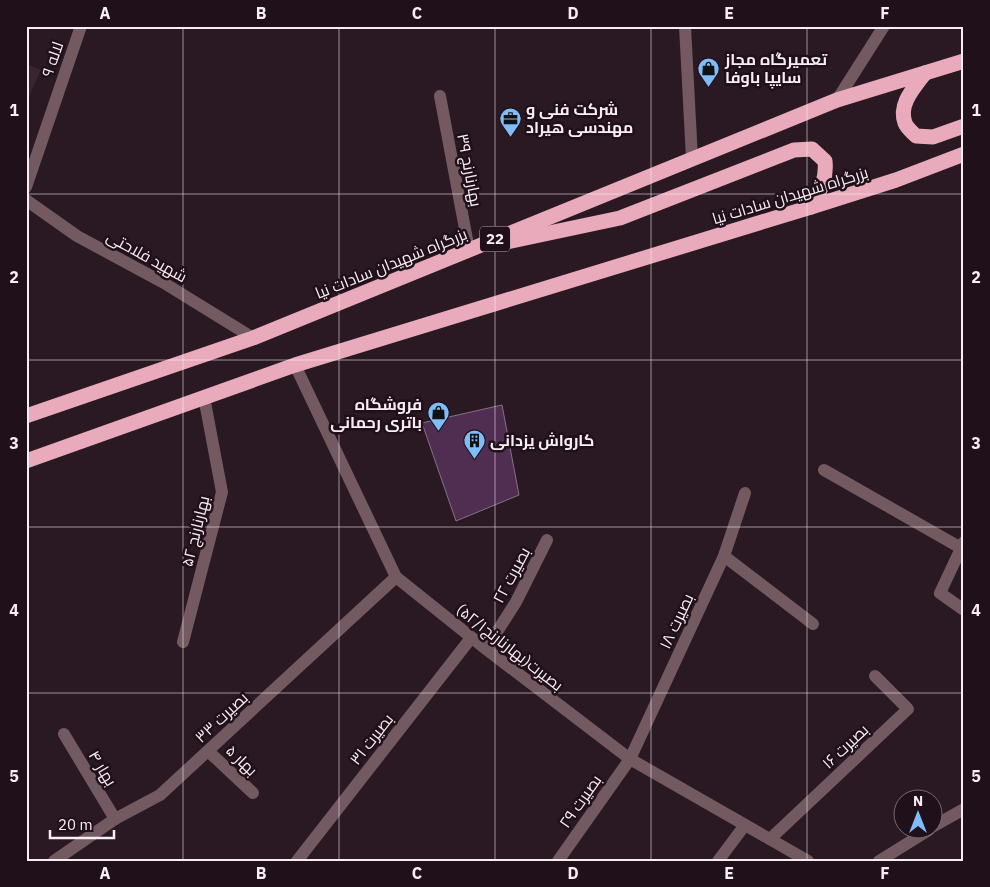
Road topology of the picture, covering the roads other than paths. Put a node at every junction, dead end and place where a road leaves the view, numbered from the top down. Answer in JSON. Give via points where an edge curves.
{"nodes":[{"id":1,"x":80,"y":26,"type":"edge"},
{"id":2,"x":685,"y":26,"type":"edge"},
{"id":3,"x":884,"y":26,"type":"edge"},
{"id":4,"x":964,"y":61,"type":"edge"},
{"id":5,"x":924,"y":73,"type":"junction"},
{"id":6,"x":440,"y":96,"type":"dead end"},
{"id":7,"x":837,"y":100,"type":"junction"},
{"id":8,"x":964,"y":126,"type":"edge"},
{"id":9,"x":964,"y":154,"type":"edge"},
{"id":10,"x":692,"y":159,"type":"junction"},
{"id":11,"x":26,"y":187,"type":"edge"},
{"id":12,"x":26,"y":200,"type":"edge"},
{"id":13,"x":811,"y":207,"type":"junction"},
{"id":14,"x":469,"y":250,"type":"junction"},
{"id":15,"x":253,"y":338,"type":"junction"},
{"id":16,"x":295,"y":365,"type":"junction"},
{"id":17,"x":204,"y":397,"type":"junction"},
{"id":18,"x":26,"y":416,"type":"edge"},
{"id":19,"x":26,"y":461,"type":"edge"},
{"id":20,"x":824,"y":470,"type":"dead end"},
{"id":21,"x":745,"y":493,"type":"dead end"},
{"id":22,"x":547,"y":540,"type":"dead end"},
{"id":23,"x":962,"y":545,"type":"edge"},
{"id":24,"x":724,"y":556,"type":"junction"},
{"id":25,"x":396,"y":577,"type":"junction"},
{"id":26,"x":964,"y":610,"type":"edge"},
{"id":27,"x":813,"y":624,"type":"dead end"},
{"id":28,"x":471,"y":638,"type":"junction"},
{"id":29,"x":183,"y":642,"type":"dead end"},
{"id":30,"x":486,"y":649,"type":"junction"},
{"id":31,"x":875,"y":676,"type":"dead end"},
{"id":32,"x":64,"y":734,"type":"dead end"},
{"id":33,"x":208,"y":751,"type":"junction"},
{"id":34,"x":630,"y":760,"type":"junction"},
{"id":35,"x":253,"y":793,"type":"dead end"},
{"id":36,"x":964,"y":809,"type":"edge"},
{"id":37,"x":115,"y":819,"type":"junction"},
{"id":38,"x":942,"y":821,"type":"edge"},
{"id":39,"x":745,"y":825,"type":"junction"},
{"id":40,"x":770,"y":839,"type":"junction"},
{"id":41,"x":913,"y":840,"type":"edge"},
{"id":42,"x":54,"y":861,"type":"edge"},
{"id":43,"x":297,"y":861,"type":"edge"},
{"id":44,"x":558,"y":861,"type":"edge"},
{"id":45,"x":718,"y":861,"type":"edge"},
{"id":46,"x":808,"y":861,"type":"edge"},
{"id":47,"x":880,"y":861,"type":"edge"}],
"edges":[{"from":1,"to":11,"type":"street","name":"لاله ۹"},
{"from":2,"to":10,"type":"street"},
{"from":3,"to":7,"type":"street"},
{"from":4,"to":5,"type":"highway","name":"بزرگراه شهیدان سادات نیا","number":"22"},
{"from":5,"to":7,"type":"highway","name":"بزرگراه شهیدان سادات نیا","number":"22"},
{"from":5,"to":8,"type":"highway","via":[[907,97],[906,125],[916,136],[933,137]]},
{"from":6,"to":14,"type":"street","name":"بهارنارنج ۳۹"},
{"from":7,"to":10,"type":"highway","name":"بزرگراه شهیدان سادات نیا","number":"22"},
{"from":9,"to":13,"type":"highway","name":"بزرگراه شهیدان سادات نیا"},
{"from":10,"to":14,"type":"highway","name":"بزرگراه شهیدان سادات نیا","number":"22"},
{"from":12,"to":15,"type":"street","name":"شهید فلاحتی","via":[[77,236],[164,283]]},
{"from":13,"to":14,"type":"highway","via":[[824,183],[826,161],[812,149],[794,150],[620,218]]},
{"from":13,"to":16,"type":"highway","name":"بزرگراه شهیدان سادات نیا"},
{"from":14,"to":15,"type":"highway","name":"بزرگراه شهیدان سادات نیا","number":"22"},
{"from":15,"to":18,"type":"highway","name":"بزرگراه شهیدان سادات نیا","number":"22"},
{"from":16,"to":17,"type":"highway","name":"بزرگراه شهیدان سادات نیا"},
{"from":16,"to":25,"type":"street","name":"بصیرت(بهارنارنج۵۲/۱)"},
{"from":17,"to":19,"type":"highway","name":"بزرگراه شهیدان سادات نیا"},
{"from":17,"to":29,"type":"street","name":"بهارنارنج ۵۲","via":[[222,492]]},
{"from":20,"to":23,"type":"street"},
{"from":21,"to":24,"type":"street","name":"بصیرت ۱۸"},
{"from":22,"to":30,"type":"street","name":"بصیرت ۲۲","via":[[516,602]]},
{"from":23,"to":26,"type":"street","via":[[940,593]]},
{"from":24,"to":27,"type":"street"},
{"from":24,"to":34,"type":"street","name":"بصیرت ۱۸"},
{"from":25,"to":28,"type":"street","name":"بصیرت(بهارنارنج۵۲/۱)"},
{"from":25,"to":33,"type":"street","name":"بصیرت ۳۳"},
{"from":28,"to":30,"type":"street","name":"بصیرت(بهارنارنج۵۲/۱)"},
{"from":28,"to":43,"type":"street","name":"بصیرت ۳۱"},
{"from":30,"to":34,"type":"street","name":"بصیرت(بهارنارنج۵۲/۱)"},
{"from":31,"to":40,"type":"street","name":"بصیرت ۱۶","via":[[908,709]]},
{"from":32,"to":37,"type":"street","name":"بهار ۴"},
{"from":33,"to":35,"type":"street","name":"بهار ۵"},
{"from":33,"to":37,"type":"street","name":"بصیرت ۳۳","via":[[160,795]]},
{"from":34,"to":39,"type":"street","name":"بصیرت(بهارنارنج۵۲/۱)"},
{"from":34,"to":44,"type":"street","name":"بصیرت ۲۹"},
{"from":36,"to":38,"type":"street"},
{"from":37,"to":42,"type":"street","name":"بصیرت ۳۳"},
{"from":39,"to":40,"type":"street","name":"بصیرت(بهارنارنج۵۲/۱)"},
{"from":39,"to":45,"type":"street"},
{"from":40,"to":46,"type":"street","name":"بصیرت(بهارنارنج۵۲/۱)"},
{"from":41,"to":47,"type":"street"}]}
